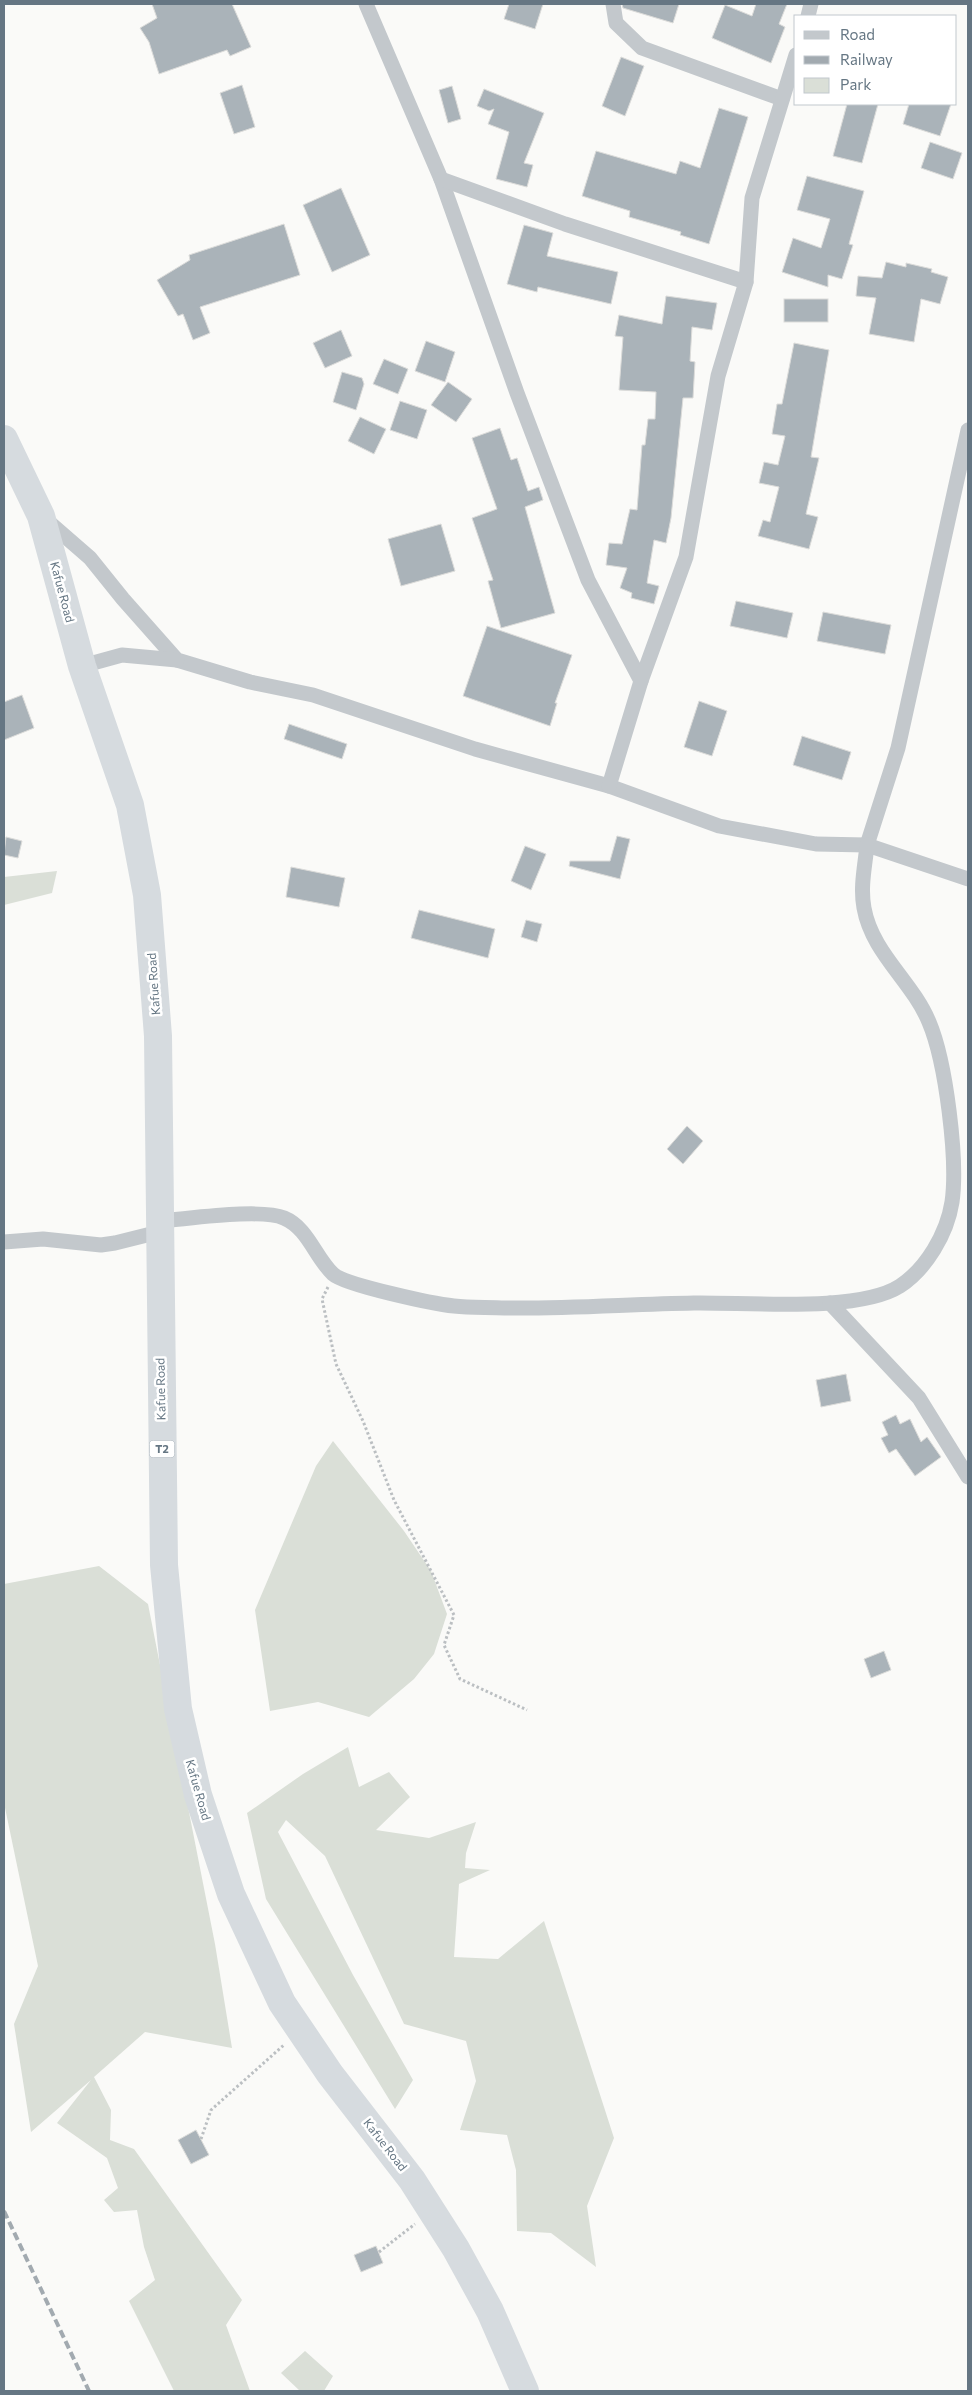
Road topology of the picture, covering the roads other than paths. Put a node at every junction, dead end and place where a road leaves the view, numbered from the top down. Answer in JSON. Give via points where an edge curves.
{"nodes":[{"id":1,"x":366,"y":4,"type":"edge"},
{"id":2,"x":613,"y":4,"type":"edge"},
{"id":3,"x":794,"y":61,"type":"edge"},
{"id":4,"x":782,"y":99,"type":"junction"},
{"id":5,"x":441,"y":179,"type":"junction"},
{"id":6,"x":746,"y":282,"type":"junction"},
{"id":7,"x":968,"y":430,"type":"edge"},
{"id":8,"x":4,"y":439,"type":"edge"},
{"id":9,"x":41,"y":516,"type":"junction"},
{"id":10,"x":177,"y":660,"type":"junction"},
{"id":11,"x":82,"y":666,"type":"junction"},
{"id":12,"x":641,"y":681,"type":"junction"},
{"id":13,"x":609,"y":786,"type":"junction"},
{"id":14,"x":867,"y":845,"type":"junction"},
{"id":15,"x":968,"y":879,"type":"edge"},
{"id":16,"x":159,"y":1227,"type":"junction"},
{"id":17,"x":4,"y":1242,"type":"edge"},
{"id":18,"x":830,"y":1303,"type":"junction"},
{"id":19,"x":968,"y":1477,"type":"edge"},
{"id":20,"x":525,"y":2391,"type":"edge"}],
"edges":[{"from":1,"to":5,"type":"street"},
{"from":2,"to":4,"type":"street","via":[[616,23],[642,48]]},
{"from":3,"to":4,"type":"street"},
{"from":4,"to":6,"type":"street","via":[[752,198]]},
{"from":5,"to":6,"type":"street","via":[[565,224]]},
{"from":5,"to":12,"type":"street","via":[[588,580]]},
{"from":6,"to":12,"type":"street","via":[[718,376],[686,556]]},
{"from":7,"to":14,"type":"street","via":[[898,748]]},
{"from":8,"to":9,"type":"highway","name":"Kafue Road","number":"T2"},
{"from":9,"to":10,"type":"street","via":[[90,558]]},
{"from":9,"to":11,"type":"highway","name":"Kafue Road","number":"T2"},
{"from":10,"to":11,"type":"street","via":[[122,655]]},
{"from":10,"to":13,"type":"street","via":[[250,682],[313,695],[475,749]]},
{"from":11,"to":16,"type":"highway","name":"Kafue Road","number":"T2","via":[[130,805],[147,895],[158,1036]]},
{"from":12,"to":13,"type":"street"},
{"from":13,"to":14,"type":"street","via":[[719,826],[816,844]]},
{"from":14,"to":15,"type":"street"},
{"from":14,"to":18,"type":"street","via":[[862,888],[869,927],[919,1002],[930,1023],[938,1052],[954,1162],[952,1203],[942,1234],[932,1251],[921,1267],[898,1287],[863,1299]]},
{"from":16,"to":17,"type":"street","via":[[115,1244],[42,1239]]},
{"from":16,"to":18,"type":"street","via":[[259,1214],[283,1217],[299,1226],[334,1276],[352,1284],[454,1306],[543,1309],[694,1303]]},
{"from":16,"to":20,"type":"highway","name":"Kafue Road","number":"T2","via":[[164,1565],[178,1709],[198,1795],[231,1894],[282,2003],[330,2074],[412,2180],[456,2249],[490,2311]]},
{"from":18,"to":19,"type":"street","via":[[919,1398]]}]}
